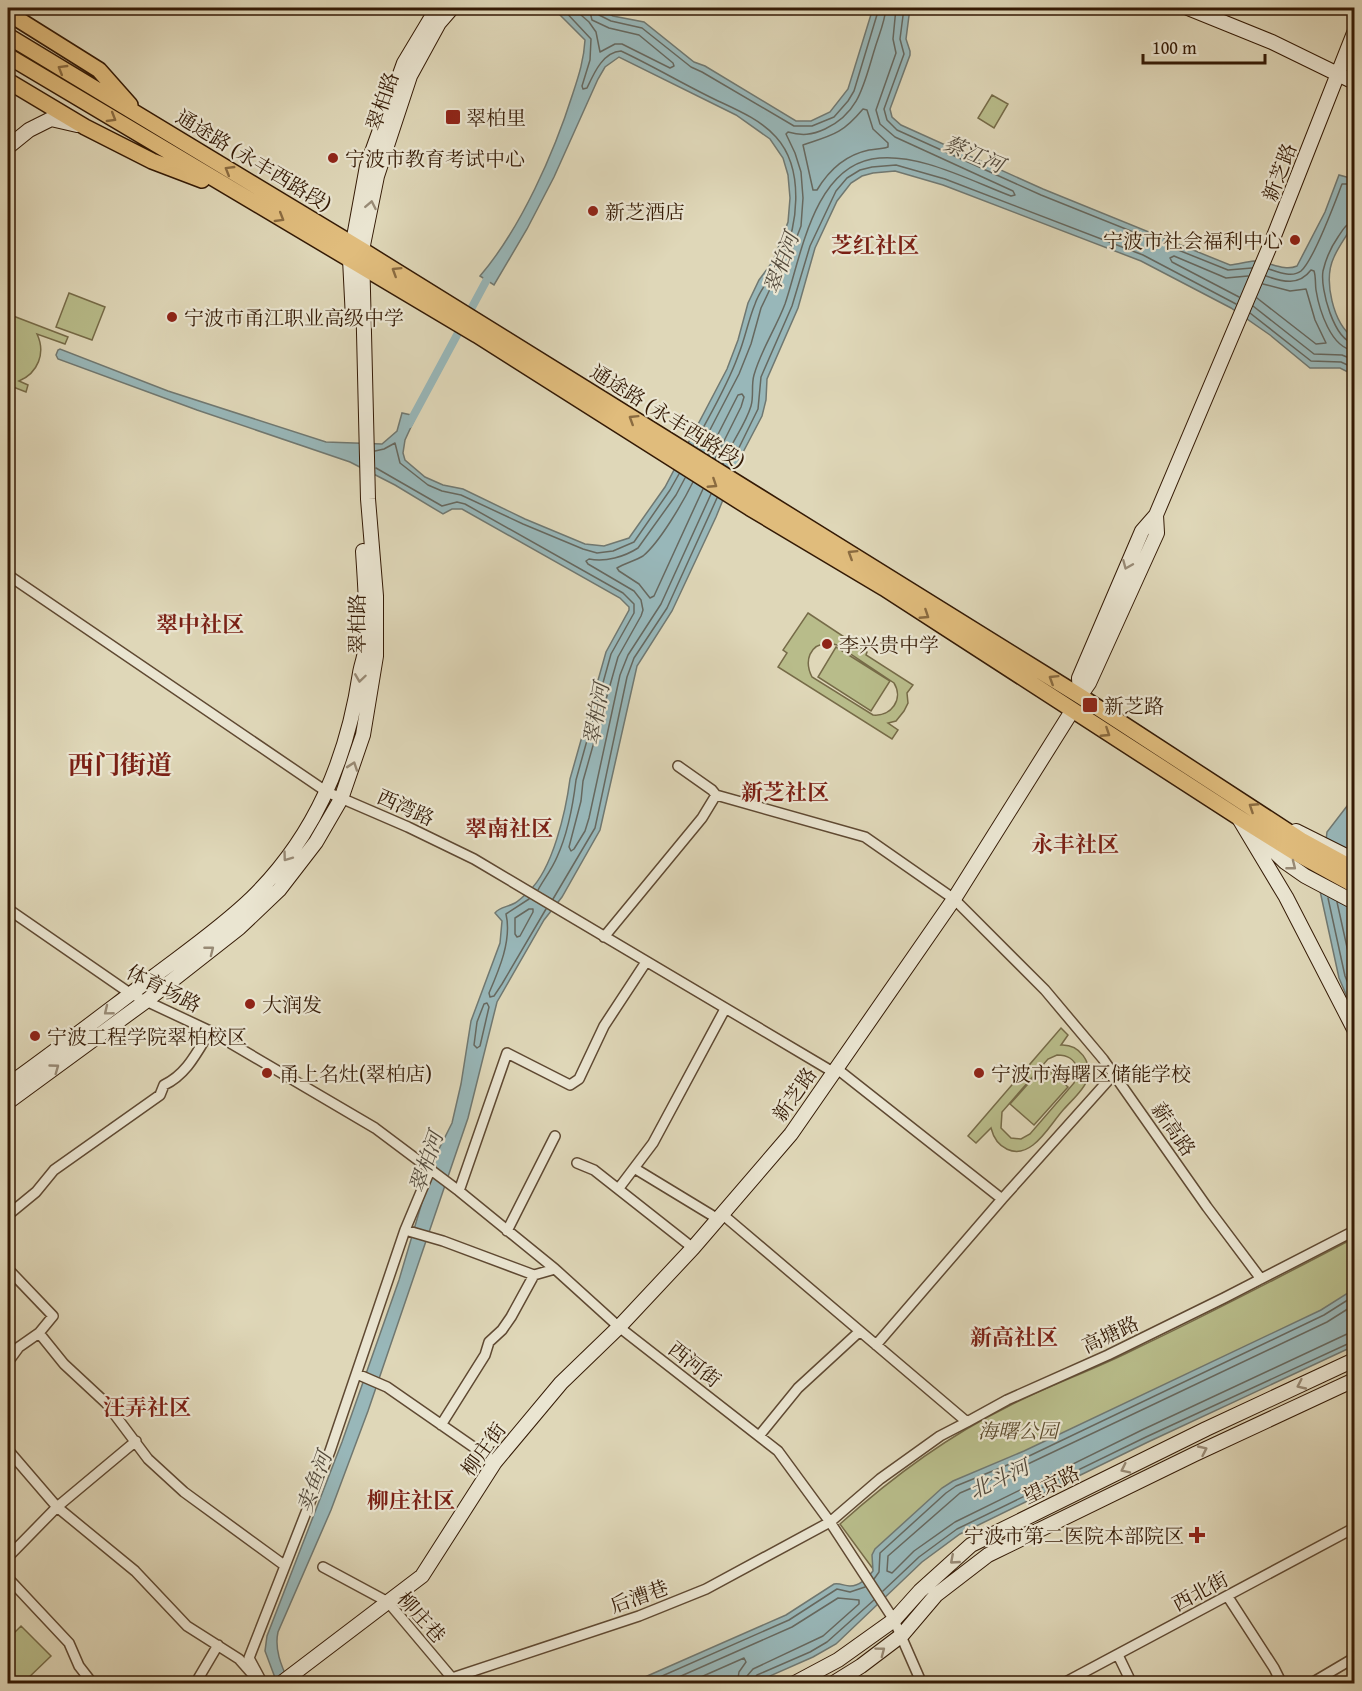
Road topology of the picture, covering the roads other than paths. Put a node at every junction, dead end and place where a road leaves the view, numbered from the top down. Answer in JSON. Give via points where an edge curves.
{"nodes":[{"id":1,"x":437,"y":8,"type":"edge"},
{"id":2,"x":452,"y":8,"type":"edge"},
{"id":3,"x":1188,"y":8,"type":"edge"},
{"id":4,"x":8,"y":13,"type":"edge"},
{"id":5,"x":1354,"y":33,"type":"edge"},
{"id":6,"x":8,"y":36,"type":"edge"},
{"id":7,"x":8,"y":56,"type":"edge"},
{"id":8,"x":1338,"y":75,"type":"junction"},
{"id":9,"x":8,"y":81,"type":"edge"},
{"id":10,"x":1354,"y":82,"type":"edge"},
{"id":11,"x":140,"y":116,"type":"junction"},
{"id":12,"x":85,"y":127,"type":"junction"},
{"id":13,"x":8,"y":147,"type":"edge"},
{"id":14,"x":242,"y":196,"type":"junction"},
{"id":15,"x":356,"y":255,"type":"junction"},
{"id":16,"x":680,"y":455,"type":"junction"},
{"id":17,"x":365,"y":497,"type":"junction"},
{"id":18,"x":8,"y":575,"type":"edge"},
{"id":19,"x":1080,"y":696,"type":"junction"},
{"id":20,"x":1072,"y":711,"type":"junction"},
{"id":21,"x":678,"y":766,"type":"dead end"},
{"id":22,"x":327,"y":792,"type":"junction"},
{"id":23,"x":716,"y":795,"type":"junction"},
{"id":24,"x":341,"y":799,"type":"junction"},
{"id":25,"x":1238,"y":818,"type":"junction"},
{"id":26,"x":1278,"y":823,"type":"junction"},
{"id":27,"x":1298,"y":846,"type":"junction"},
{"id":28,"x":1354,"y":860,"type":"edge"},
{"id":29,"x":1354,"y":869,"type":"edge"},
{"id":30,"x":1354,"y":885,"type":"edge"},
{"id":31,"x":954,"y":898,"type":"junction"},
{"id":32,"x":1354,"y":902,"type":"edge"},
{"id":33,"x":8,"y":909,"type":"edge"},
{"id":34,"x":604,"y":937,"type":"junction"},
{"id":35,"x":646,"y":962,"type":"junction"},
{"id":36,"x":131,"y":994,"type":"junction"},
{"id":37,"x":146,"y":1001,"type":"junction"},
{"id":38,"x":726,"y":1009,"type":"junction"},
{"id":39,"x":1354,"y":1029,"type":"edge"},
{"id":40,"x":210,"y":1031,"type":"junction"},
{"id":41,"x":834,"y":1070,"type":"junction"},
{"id":42,"x":1114,"y":1074,"type":"junction"},
{"id":43,"x":8,"y":1085,"type":"edge"},
{"id":44,"x":8,"y":1102,"type":"edge"},
{"id":45,"x":555,"y":1136,"type":"dead end"},
{"id":46,"x":577,"y":1163,"type":"dead end"},
{"id":47,"x":430,"y":1168,"type":"junction"},
{"id":48,"x":634,"y":1168,"type":"junction"},
{"id":49,"x":619,"y":1188,"type":"junction"},
{"id":50,"x":459,"y":1191,"type":"junction"},
{"id":51,"x":1002,"y":1199,"type":"junction"},
{"id":52,"x":8,"y":1215,"type":"edge"},
{"id":53,"x":720,"y":1216,"type":"junction"},
{"id":54,"x":409,"y":1231,"type":"junction"},
{"id":55,"x":507,"y":1231,"type":"junction"},
{"id":56,"x":1354,"y":1231,"type":"edge"},
{"id":57,"x":693,"y":1248,"type":"junction"},
{"id":58,"x":8,"y":1269,"type":"edge"},
{"id":59,"x":555,"y":1269,"type":"junction"},
{"id":60,"x":534,"y":1275,"type":"junction"},
{"id":61,"x":1261,"y":1278,"type":"junction"},
{"id":62,"x":619,"y":1327,"type":"junction"},
{"id":63,"x":860,"y":1331,"type":"junction"},
{"id":64,"x":39,"y":1333,"type":"junction"},
{"id":65,"x":876,"y":1345,"type":"junction"},
{"id":66,"x":1354,"y":1360,"type":"edge"},
{"id":67,"x":8,"y":1362,"type":"edge"},
{"id":68,"x":359,"y":1375,"type":"junction"},
{"id":69,"x":1354,"y":1380,"type":"edge"},
{"id":70,"x":967,"y":1422,"type":"junction"},
{"id":71,"x":441,"y":1425,"type":"junction"},
{"id":72,"x":759,"y":1436,"type":"junction"},
{"id":73,"x":136,"y":1441,"type":"junction"},
{"id":74,"x":8,"y":1450,"type":"edge"},
{"id":75,"x":495,"y":1462,"type":"junction"},
{"id":76,"x":57,"y":1507,"type":"junction"},
{"id":77,"x":830,"y":1522,"type":"junction"},
{"id":78,"x":1354,"y":1528,"type":"edge"},
{"id":79,"x":8,"y":1557,"type":"edge"},
{"id":80,"x":284,"y":1565,"type":"junction"},
{"id":81,"x":323,"y":1567,"type":"dead end"},
{"id":82,"x":8,"y":1578,"type":"edge"},
{"id":83,"x":1228,"y":1597,"type":"junction"},
{"id":84,"x":388,"y":1602,"type":"junction"},
{"id":85,"x":894,"y":1620,"type":"junction"},
{"id":86,"x":902,"y":1635,"type":"junction"},
{"id":87,"x":218,"y":1645,"type":"junction"},
{"id":88,"x":1118,"y":1655,"type":"junction"},
{"id":89,"x":1354,"y":1658,"type":"edge"},
{"id":90,"x":452,"y":1681,"type":"edge"},
{"id":91,"x":93,"y":1683,"type":"edge"},
{"id":92,"x":195,"y":1683,"type":"edge"},
{"id":93,"x":261,"y":1683,"type":"edge"},
{"id":94,"x":280,"y":1683,"type":"edge"},
{"id":95,"x":793,"y":1683,"type":"edge"},
{"id":96,"x":832,"y":1683,"type":"edge"},
{"id":97,"x":922,"y":1683,"type":"edge"},
{"id":98,"x":1062,"y":1683,"type":"edge"},
{"id":99,"x":1132,"y":1683,"type":"edge"},
{"id":100,"x":1282,"y":1683,"type":"edge"},
{"id":101,"x":1310,"y":1683,"type":"edge"}],
"edges":[{"from":1,"to":15,"type":"main road","name":"翠柏路","via":[[404,63],[372,150]]},
{"from":15,"to":2,"type":"main road","name":"翠柏路","one_way":true,"via":[[376,176],[410,76],[439,23]]},
{"from":3,"to":8,"type":"main road","via":[[1272,42]]},
{"from":4,"to":11,"type":"main road","via":[[99,70]]},
{"from":5,"to":8,"type":"main road","name":"新芝路"},
{"from":11,"to":6,"type":"main road","name":"通途路 (永丰西路段)","one_way":true},
{"from":7,"to":14,"type":"main road","name":"通途路 (永丰西路段)","one_way":true},
{"from":8,"to":10,"type":"main road"},
{"from":8,"to":19,"type":"main road","name":"新芝路","via":[[1156,515],[1157,533]]},
{"from":9,"to":12,"type":"main road"},
{"from":15,"to":11,"type":"main road","name":"通途路 (永丰西路段)","one_way":true},
{"from":12,"to":13,"type":"main road","via":[[51,119],[28,130]]},
{"from":12,"to":14,"type":"main road","via":[[152,161]]},
{"from":14,"to":15,"type":"main road","name":"通途路 (永丰西路段)","one_way":true},
{"from":15,"to":16,"type":"main road","name":"通途路 (永丰西路段)"},
{"from":15,"to":17,"type":"main road","name":"翠柏路"},
{"from":19,"to":16,"type":"main road","name":"通途路 (永丰西路段)","one_way":true,"via":[[748,490]]},
{"from":16,"to":20,"type":"main road","name":"通途路 (永丰西路段)","one_way":true,"via":[[750,508],[884,588]]},
{"from":17,"to":22,"type":"main road","name":"翠柏路","one_way":true,"via":[[364,652],[351,726]]},
{"from":24,"to":17,"type":"main road","name":"翠柏路","one_way":true,"via":[[363,735],[376,656],[376,596]]},
{"from":18,"to":22,"type":"street","name":"西湾路"},
{"from":26,"to":19,"type":"main road","name":"通途路 (永丰西路段)","one_way":true},
{"from":20,"to":25,"type":"main road","name":"通途路 (永丰西路段)","one_way":true},
{"from":20,"to":31,"type":"main road","name":"新芝路"},
{"from":21,"to":23,"type":"street"},
{"from":22,"to":24,"type":"street","name":"西湾路"},
{"from":22,"to":36,"type":"main road","name":"翠柏路","one_way":true,"via":[[284,861],[252,898]]},
{"from":23,"to":31,"type":"street","name":"薪高路","via":[[865,837]]},
{"from":23,"to":34,"type":"street","via":[[702,818]]},
{"from":24,"to":34,"type":"street","name":"西湾路","via":[[439,841],[527,888]]},
{"from":37,"to":24,"type":"main road","name":"翠柏路","one_way":true,"via":[[279,890],[316,842]]},
{"from":25,"to":27,"type":"main road","name":"通途路 (永丰西路段)"},
{"from":25,"to":32,"type":"main road","one_way":true,"via":[[1305,876]]},
{"from":25,"to":39,"type":"main road","via":[[1286,897]]},
{"from":26,"to":27,"type":"main road","name":"通途路 (永丰西路段)"},
{"from":26,"to":28,"type":"main road"},
{"from":27,"to":29,"type":"main road"},
{"from":27,"to":30,"type":"main road"},
{"from":31,"to":41,"type":"main road","name":"新芝路"},
{"from":31,"to":42,"type":"street","name":"薪高路","via":[[1045,990]]},
{"from":33,"to":36,"type":"street","name":"体育场路"},
{"from":34,"to":35,"type":"street","name":"西湾路"},
{"from":35,"to":38,"type":"street","name":"西湾路"},
{"from":35,"to":50,"type":"street","via":[[604,1026],[579,1079],[570,1085],[507,1053]]},
{"from":36,"to":37,"type":"street","name":"体育场路"},
{"from":36,"to":43,"type":"main road","name":"翠柏路","one_way":true},
{"from":37,"to":40,"type":"street","name":"体育场路"},
{"from":44,"to":37,"type":"main road","name":"翠柏路","one_way":true},
{"from":38,"to":41,"type":"street","name":"西湾路"},
{"from":38,"to":48,"type":"street","via":[[653,1143]]},
{"from":40,"to":47,"type":"street","name":"体育场路","via":[[375,1128]]},
{"from":40,"to":52,"type":"street","via":[[190,1064],[164,1085],[160,1095],[54,1170],[36,1192]]},
{"from":41,"to":51,"type":"street","name":"西湾路"},
{"from":41,"to":53,"type":"main road","name":"新芝路","via":[[791,1134]]},
{"from":42,"to":51,"type":"street"},
{"from":42,"to":61,"type":"street","name":"薪高路"},
{"from":45,"to":55,"type":"street"},
{"from":46,"to":49,"type":"street"},
{"from":47,"to":50,"type":"street","name":"体育场路"},
{"from":47,"to":54,"type":"street"},
{"from":48,"to":49,"type":"street"},
{"from":48,"to":53,"type":"street"},
{"from":49,"to":57,"type":"street"},
{"from":50,"to":55,"type":"street","name":"西河街"},
{"from":51,"to":65,"type":"street"},
{"from":53,"to":57,"type":"main road","name":"新芝路"},
{"from":53,"to":63,"type":"street"},
{"from":54,"to":60,"type":"street"},
{"from":54,"to":68,"type":"street"},
{"from":55,"to":59,"type":"street","name":"西河街"},
{"from":56,"to":61,"type":"street","name":"高塘路"},
{"from":57,"to":62,"type":"main road","name":"新芝路"},
{"from":58,"to":64,"type":"street","via":[[53,1316]]},
{"from":59,"to":60,"type":"street"},
{"from":59,"to":62,"type":"street","name":"西河街"},
{"from":60,"to":71,"type":"street"},
{"from":61,"to":70,"type":"street","name":"高塘路"},
{"from":62,"to":72,"type":"street","name":"西河街"},
{"from":62,"to":75,"type":"main road","name":"柳庄街","via":[[561,1383]]},
{"from":63,"to":65,"type":"street"},
{"from":63,"to":72,"type":"street","via":[[798,1388]]},
{"from":64,"to":67,"type":"street","via":[[19,1347]]},
{"from":64,"to":73,"type":"street","via":[[64,1364],[106,1403]]},
{"from":65,"to":70,"type":"street"},
{"from":66,"to":85,"type":"main road","name":"望京路","one_way":true,"via":[[971,1545]]},
{"from":68,"to":71,"type":"street","via":[[387,1388]]},
{"from":68,"to":80,"type":"street"},
{"from":86,"to":69,"type":"main road","name":"望京路","one_way":true,"via":[[936,1595],[988,1555]]},
{"from":70,"to":77,"type":"street","name":"高塘路","via":[[880,1479]]},
{"from":71,"to":75,"type":"street"},
{"from":72,"to":77,"type":"street","name":"西河街","via":[[778,1451]]},
{"from":73,"to":76,"type":"street"},
{"from":73,"to":80,"type":"street","via":[[148,1459],[184,1492]]},
{"from":74,"to":76,"type":"street"},
{"from":75,"to":84,"type":"main road","name":"柳庄街","via":[[422,1576]]},
{"from":76,"to":79,"type":"street"},
{"from":76,"to":87,"type":"street","via":[[135,1571],[188,1626]]},
{"from":77,"to":85,"type":"street","name":"西河街"},
{"from":77,"to":90,"type":"street","name":"后漕巷","via":[[706,1589]]},
{"from":78,"to":83,"type":"street","name":"西北街"},
{"from":80,"to":93,"type":"street","via":[[249,1658]]},
{"from":81,"to":84,"type":"street","name":"柳庄巷"},
{"from":82,"to":91,"type":"street","via":[[69,1643],[79,1666]]},
{"from":83,"to":88,"type":"street","name":"西北街"},
{"from":83,"to":100,"type":"street"},
{"from":84,"to":90,"type":"street","name":"柳庄巷"},
{"from":84,"to":94,"type":"main road","name":"柳庄街"},
{"from":85,"to":86,"type":"street"},
{"from":85,"to":95,"type":"main road","name":"望京路","via":[[838,1660]]},
{"from":96,"to":86,"type":"main road","name":"望京路","one_way":true},
{"from":86,"to":97,"type":"street"},
{"from":87,"to":92,"type":"street"},
{"from":87,"to":93,"type":"street","via":[[239,1659]]},
{"from":88,"to":98,"type":"street","name":"西北街"},
{"from":88,"to":99,"type":"street"},
{"from":89,"to":101,"type":"street"}]}
